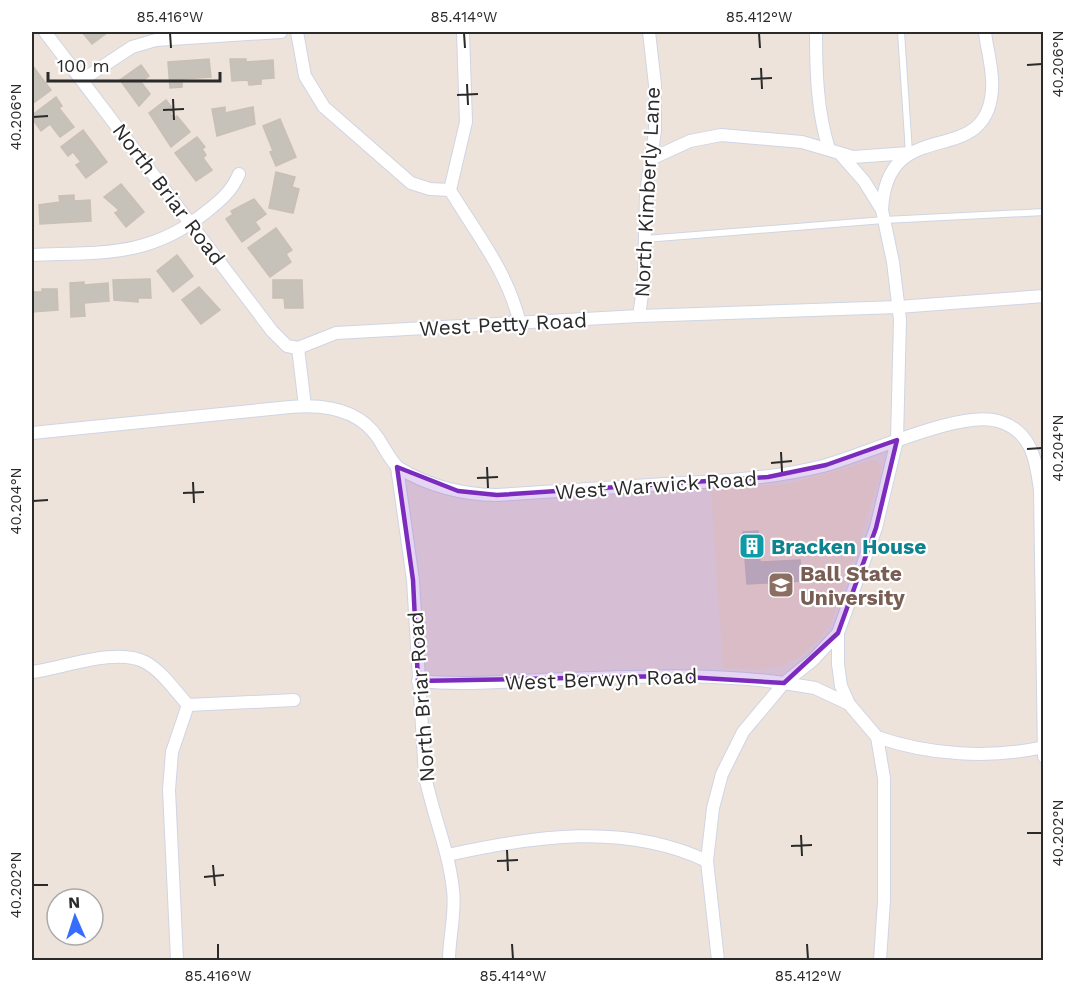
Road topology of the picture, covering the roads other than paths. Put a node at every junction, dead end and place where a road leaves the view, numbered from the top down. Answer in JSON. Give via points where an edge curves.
{"nodes":[{"id":1,"x":45,"y":32,"type":"edge"},
{"id":2,"x":281,"y":32,"type":"edge"},
{"id":3,"x":297,"y":32,"type":"edge"},
{"id":4,"x":463,"y":32,"type":"edge"},
{"id":5,"x":650,"y":32,"type":"edge"},
{"id":6,"x":816,"y":32,"type":"edge"},
{"id":7,"x":901,"y":32,"type":"edge"},
{"id":8,"x":985,"y":32,"type":"edge"},
{"id":9,"x":82,"y":80,"type":"junction"},
{"id":10,"x":829,"y":149,"type":"junction"},
{"id":11,"x":909,"y":153,"type":"junction"},
{"id":12,"x":842,"y":156,"type":"junction"},
{"id":13,"x":653,"y":158,"type":"junction"},
{"id":14,"x":239,"y":174,"type":"dead end"},
{"id":15,"x":450,"y":190,"type":"junction"},
{"id":16,"x":1044,"y":212,"type":"edge"},
{"id":17,"x":883,"y":215,"type":"junction"},
{"id":18,"x":191,"y":224,"type":"junction"},
{"id":19,"x":644,"y":239,"type":"junction"},
{"id":20,"x":32,"y":255,"type":"edge"},
{"id":21,"x":1044,"y":296,"type":"edge"},
{"id":22,"x":898,"y":307,"type":"junction"},
{"id":23,"x":639,"y":316,"type":"junction"},
{"id":24,"x":520,"y":324,"type":"junction"},
{"id":25,"x":298,"y":348,"type":"junction"},
{"id":26,"x":305,"y":406,"type":"junction"},
{"id":27,"x":32,"y":433,"type":"edge"},
{"id":28,"x":897,"y":440,"type":"junction"},
{"id":29,"x":398,"y":467,"type":"junction"},
{"id":30,"x":838,"y":633,"type":"junction"},
{"id":31,"x":32,"y":672,"type":"edge"},
{"id":32,"x":418,"y":681,"type":"junction"},
{"id":33,"x":784,"y":683,"type":"junction"},
{"id":34,"x":294,"y":700,"type":"dead end"},
{"id":35,"x":849,"y":704,"type":"junction"},
{"id":36,"x":188,"y":705,"type":"junction"},
{"id":37,"x":877,"y":737,"type":"junction"},
{"id":38,"x":1043,"y":747,"type":"edge"},
{"id":39,"x":1044,"y":757,"type":"edge"},
{"id":40,"x":448,"y":855,"type":"junction"},
{"id":41,"x":707,"y":861,"type":"junction"},
{"id":42,"x":177,"y":960,"type":"edge"},
{"id":43,"x":449,"y":960,"type":"edge"},
{"id":44,"x":718,"y":960,"type":"edge"},
{"id":45,"x":880,"y":960,"type":"edge"}],
"edges":[{"from":1,"to":9,"type":"street","name":"North Briar Road"},
{"from":2,"to":9,"type":"street","via":[[156,40],[132,47]]},
{"from":3,"to":15,"type":"street","via":[[305,76],[324,107],[411,183]]},
{"from":4,"to":15,"type":"street","via":[[466,122]]},
{"from":5,"to":13,"type":"street","name":"North Kimberly Lane","via":[[655,103]]},
{"from":6,"to":10,"type":"street","via":[[823,132]]},
{"from":7,"to":11,"type":"lane"},
{"from":8,"to":11,"type":"street","via":[[992,93],[982,119],[960,138]]},
{"from":9,"to":18,"type":"street","name":"North Briar Road"},
{"from":10,"to":12,"type":"street"},
{"from":10,"to":13,"type":"street","via":[[772,138],[721,135],[690,141]]},
{"from":11,"to":12,"type":"street"},
{"from":11,"to":17,"type":"street","via":[[886,184]]},
{"from":12,"to":17,"type":"street","via":[[864,181]]},
{"from":13,"to":19,"type":"street","name":"North Kimberly Lane","via":[[646,193]]},
{"from":14,"to":18,"type":"street","via":[[223,199]]},
{"from":15,"to":24,"type":"street","via":[[499,264]]},
{"from":16,"to":17,"type":"lane"},
{"from":17,"to":19,"type":"lane"},
{"from":17,"to":22,"type":"street"},
{"from":18,"to":20,"type":"street","via":[[162,240],[134,249]]},
{"from":18,"to":25,"type":"street","name":"North Briar Road","via":[[279,339]]},
{"from":19,"to":23,"type":"street","name":"North Kimberly Lane"},
{"from":21,"to":22,"type":"street","name":"West Petty Road"},
{"from":22,"to":23,"type":"street","name":"West Petty Road"},
{"from":22,"to":28,"type":"street"},
{"from":23,"to":24,"type":"street","name":"West Petty Road"},
{"from":24,"to":25,"type":"street","name":"West Petty Road","via":[[336,333]]},
{"from":25,"to":26,"type":"street"},
{"from":26,"to":27,"type":"street"},
{"from":26,"to":29,"type":"street","via":[[337,409],[358,419],[375,434]]},
{"from":28,"to":29,"type":"street","name":"West Warwick Road","via":[[826,465],[768,477],[497,495],[458,491]]},
{"from":28,"to":30,"type":"street","via":[[876,528]]},
{"from":28,"to":38,"type":"street","name":"West Warwick Road","via":[[988,420],[1014,428],[1029,443],[1036,463],[1042,523]]},
{"from":29,"to":32,"type":"street","name":"North Briar Road","via":[[413,580]]},
{"from":30,"to":33,"type":"street"},
{"from":30,"to":35,"type":"street","via":[[839,675]]},
{"from":31,"to":36,"type":"street","via":[[111,657],[138,659],[159,672]]},
{"from":32,"to":33,"type":"street","name":"West Berwyn Road","via":[[460,684],[679,676]]},
{"from":32,"to":40,"type":"street","name":"North Briar Road","via":[[425,776]]},
{"from":33,"to":35,"type":"street","name":"West Berwyn Road","via":[[815,688]]},
{"from":33,"to":41,"type":"street","via":[[752,720],[728,760],[713,808]]},
{"from":34,"to":36,"type":"street"},
{"from":35,"to":37,"type":"street"},
{"from":36,"to":42,"type":"street","via":[[176,736],[169,782]]},
{"from":37,"to":38,"type":"street","via":[[901,746],[939,752]]},
{"from":37,"to":45,"type":"street","via":[[884,778]]},
{"from":38,"to":39,"type":"street","name":"West Warwick Road"},
{"from":40,"to":41,"type":"street","via":[[552,837],[602,836],[641,840]]},
{"from":40,"to":43,"type":"street","name":"North Briar Road","via":[[454,892]]},
{"from":41,"to":44,"type":"street"}]}
